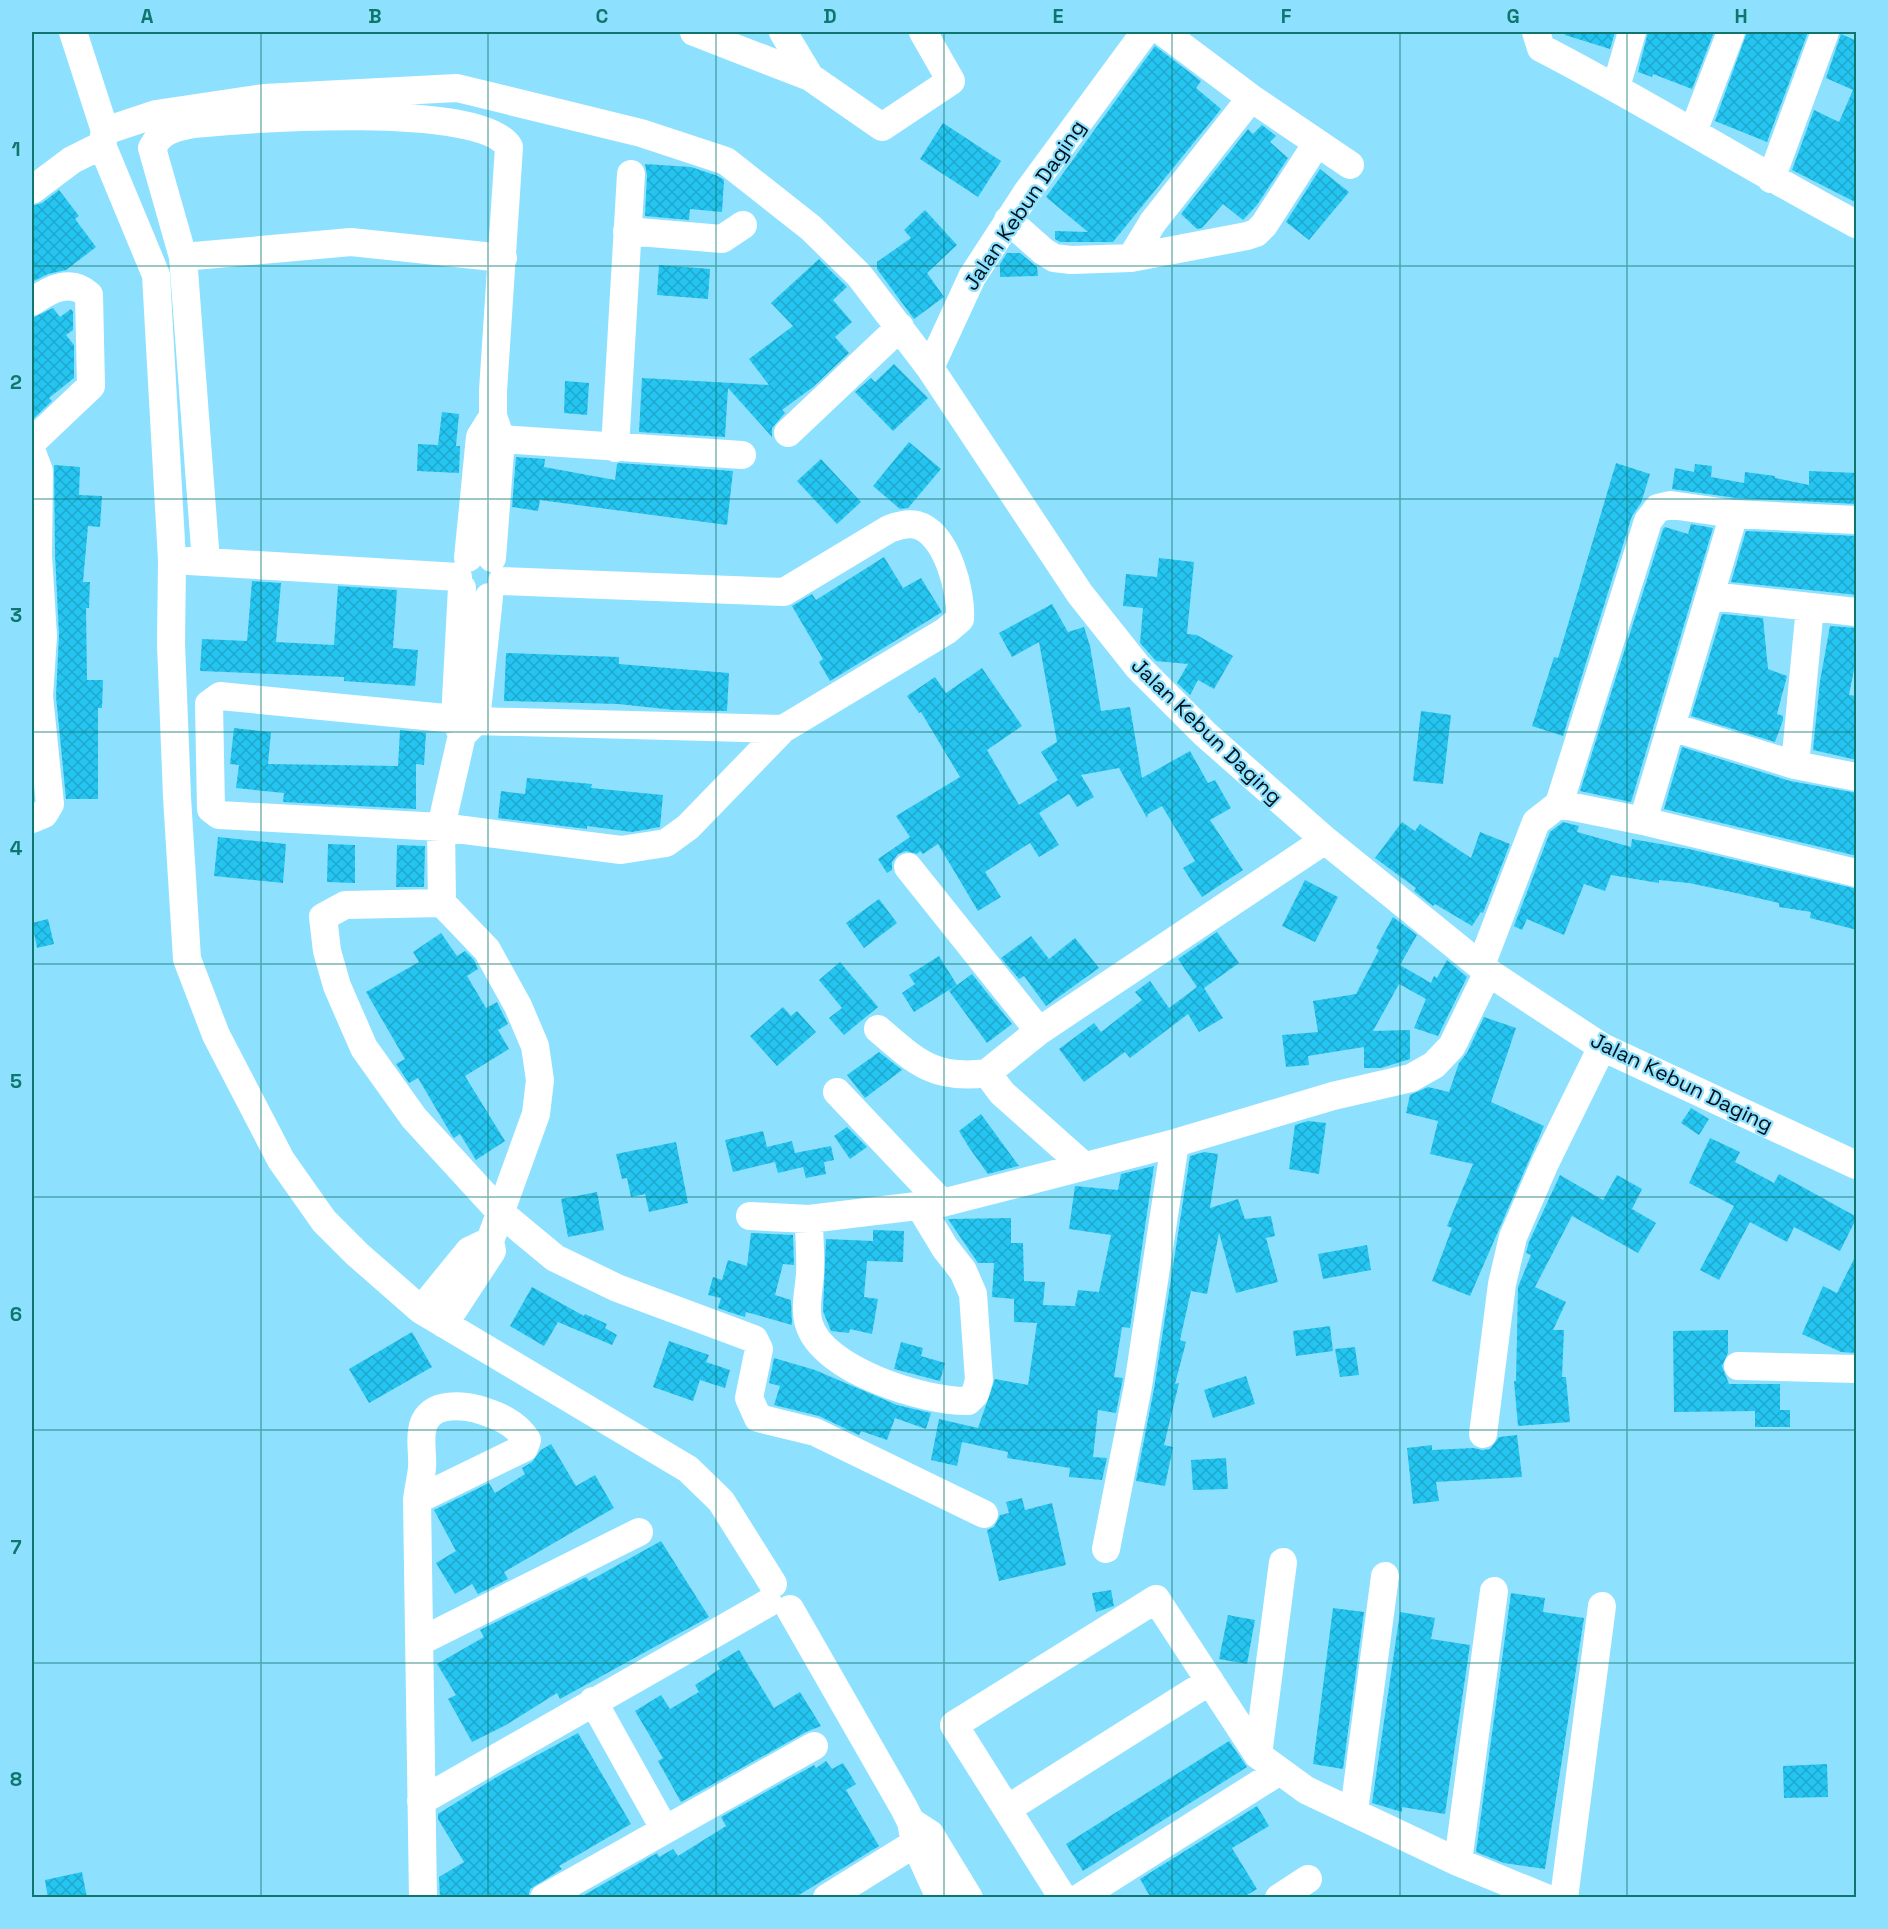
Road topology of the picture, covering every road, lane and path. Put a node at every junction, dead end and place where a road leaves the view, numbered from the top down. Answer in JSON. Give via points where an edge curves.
{"nodes":[{"id":1,"x":73,"y":32,"type":"edge"},
{"id":2,"x":694,"y":32,"type":"edge"},
{"id":3,"x":783,"y":32,"type":"edge"},
{"id":4,"x":923,"y":32,"type":"edge"},
{"id":5,"x":1145,"y":32,"type":"edge"},
{"id":6,"x":1163,"y":32,"type":"edge"},
{"id":7,"x":1536,"y":32,"type":"edge"},
{"id":8,"x":1632,"y":32,"type":"edge"},
{"id":9,"x":1731,"y":32,"type":"edge"},
{"id":10,"x":1825,"y":32,"type":"edge"},
{"id":11,"x":736,"y":38,"type":"edge"},
{"id":12,"x":810,"y":77,"type":"junction"},
{"id":13,"x":1616,"y":87,"type":"junction"},
{"id":14,"x":1251,"y":98,"type":"junction"},
{"id":15,"x":1693,"y":132,"type":"junction"},
{"id":16,"x":104,"y":138,"type":"junction"},
{"id":17,"x":1317,"y":143,"type":"junction"},
{"id":18,"x":1350,"y":165,"type":"dead end"},
{"id":19,"x":631,"y":174,"type":"dead end"},
{"id":20,"x":1771,"y":179,"type":"junction"},
{"id":21,"x":32,"y":189,"type":"edge"},
{"id":22,"x":1008,"y":220,"type":"junction"},
{"id":23,"x":1857,"y":224,"type":"edge"},
{"id":24,"x":743,"y":225,"type":"dead end"},
{"id":25,"x":627,"y":231,"type":"junction"},
{"id":26,"x":183,"y":257,"type":"junction"},
{"id":27,"x":503,"y":258,"type":"junction"},
{"id":28,"x":1131,"y":258,"type":"junction"},
{"id":29,"x":32,"y":302,"type":"edge"},
{"id":30,"x":900,"y":327,"type":"junction"},
{"id":31,"x":930,"y":368,"type":"junction"},
{"id":32,"x":491,"y":431,"type":"junction"},
{"id":33,"x":788,"y":433,"type":"dead end"},
{"id":34,"x":32,"y":442,"type":"edge"},
{"id":35,"x":615,"y":448,"type":"junction"},
{"id":36,"x":32,"y":452,"type":"edge"},
{"id":37,"x":742,"y":455,"type":"dead end"},
{"id":38,"x":1734,"y":514,"type":"junction"},
{"id":39,"x":1857,"y":520,"type":"edge"},
{"id":40,"x":172,"y":560,"type":"junction"},
{"id":41,"x":206,"y":562,"type":"junction"},
{"id":42,"x":479,"y":577,"type":"junction"},
{"id":43,"x":1711,"y":596,"type":"junction"},
{"id":44,"x":1810,"y":607,"type":"junction"},
{"id":45,"x":1857,"y":612,"type":"edge"},
{"id":46,"x":464,"y":725,"type":"junction"},
{"id":47,"x":1672,"y":727,"type":"junction"},
{"id":48,"x":783,"y":729,"type":"junction"},
{"id":49,"x":1795,"y":765,"type":"junction"},
{"id":50,"x":1857,"y":777,"type":"edge"},
{"id":51,"x":1559,"y":804,"type":"junction"},
{"id":52,"x":32,"y":819,"type":"edge"},
{"id":53,"x":1643,"y":821,"type":"junction"},
{"id":54,"x":441,"y":826,"type":"junction"},
{"id":55,"x":1325,"y":840,"type":"junction"},
{"id":56,"x":908,"y":867,"type":"dead end"},
{"id":57,"x":1857,"y":873,"type":"edge"},
{"id":58,"x":442,"y":903,"type":"junction"},
{"id":59,"x":1484,"y":968,"type":"junction"},
{"id":60,"x":878,"y":1029,"type":"dead end"},
{"id":61,"x":1039,"y":1031,"type":"junction"},
{"id":62,"x":1602,"y":1047,"type":"junction"},
{"id":63,"x":987,"y":1073,"type":"junction"},
{"id":64,"x":837,"y":1092,"type":"dead end"},
{"id":65,"x":1175,"y":1143,"type":"junction"},
{"id":66,"x":1084,"y":1166,"type":"junction"},
{"id":67,"x":1857,"y":1166,"type":"edge"},
{"id":68,"x":931,"y":1204,"type":"junction"},
{"id":69,"x":502,"y":1214,"type":"junction"},
{"id":70,"x":750,"y":1216,"type":"dead end"},
{"id":71,"x":808,"y":1219,"type":"junction"},
{"id":72,"x":433,"y":1317,"type":"junction"},
{"id":73,"x":1738,"y":1366,"type":"dead end"},
{"id":74,"x":1857,"y":1369,"type":"edge"},
{"id":75,"x":1483,"y":1434,"type":"dead end"},
{"id":76,"x":417,"y":1500,"type":"dead end"},
{"id":77,"x":984,"y":1514,"type":"dead end"},
{"id":78,"x":639,"y":1532,"type":"dead end"},
{"id":79,"x":1106,"y":1549,"type":"dead end"},
{"id":80,"x":1283,"y":1562,"type":"dead end"},
{"id":81,"x":1385,"y":1576,"type":"dead end"},
{"id":82,"x":1494,"y":1591,"type":"dead end"},
{"id":83,"x":777,"y":1599,"type":"junction"},
{"id":84,"x":1602,"y":1606,"type":"dead end"},
{"id":85,"x":419,"y":1642,"type":"junction"},
{"id":86,"x":1210,"y":1681,"type":"junction"},
{"id":87,"x":592,"y":1701,"type":"junction"},
{"id":88,"x":814,"y":1746,"type":"dead end"},
{"id":89,"x":1268,"y":1764,"type":"junction"},
{"id":90,"x":421,"y":1802,"type":"junction"},
{"id":91,"x":1007,"y":1809,"type":"junction"},
{"id":92,"x":1354,"y":1811,"type":"junction"},
{"id":93,"x":665,"y":1830,"type":"junction"},
{"id":94,"x":919,"y":1833,"type":"junction"},
{"id":95,"x":1458,"y":1862,"type":"junction"},
{"id":96,"x":1308,"y":1879,"type":"dead end"},
{"id":97,"x":423,"y":1898,"type":"edge"},
{"id":98,"x":544,"y":1898,"type":"edge"},
{"id":99,"x":827,"y":1898,"type":"edge"},
{"id":100,"x":940,"y":1898,"type":"edge"},
{"id":101,"x":969,"y":1898,"type":"edge"},
{"id":102,"x":1063,"y":1898,"type":"edge"},
{"id":103,"x":1079,"y":1898,"type":"edge"},
{"id":104,"x":1279,"y":1898,"type":"edge"},
{"id":105,"x":1546,"y":1898,"type":"edge"},
{"id":106,"x":1564,"y":1898,"type":"edge"}],
"edges":[{"from":1,"to":16,"type":"street"},
{"from":2,"to":11,"type":"street"},
{"from":3,"to":12,"type":"street"},
{"from":4,"to":12,"type":"street","via":[[951,81],[882,128]]},
{"from":5,"to":22,"type":"street","name":"Jalan Kebun Daging"},
{"from":6,"to":14,"type":"street"},
{"from":7,"to":13,"type":"street","via":[[1541,48]]},
{"from":8,"to":13,"type":"street"},
{"from":9,"to":15,"type":"street"},
{"from":10,"to":20,"type":"street"},
{"from":11,"to":12,"type":"street"},
{"from":13,"to":15,"type":"street"},
{"from":14,"to":17,"type":"street"},
{"from":14,"to":28,"type":"street","via":[[1153,222]]},
{"from":15,"to":20,"type":"street"},
{"from":16,"to":21,"type":"street"},
{"from":16,"to":30,"type":"street","via":[[156,114],[264,98],[457,88],[641,133],[726,161],[811,228],[859,275]]},
{"from":16,"to":40,"type":"street","via":[[156,275]]},
{"from":17,"to":18,"type":"street"},
{"from":17,"to":28,"type":"street","via":[[1256,233]]},
{"from":19,"to":25,"type":"street"},
{"from":20,"to":23,"type":"street"},
{"from":22,"to":28,"type":"street","via":[[1054,258]]},
{"from":22,"to":31,"type":"street","name":"Jalan Kebun Daging","via":[[972,277]]},
{"from":24,"to":25,"type":"street","via":[[722,239]]},
{"from":25,"to":35,"type":"street"},
{"from":26,"to":27,"type":"street","via":[[351,242]]},
{"from":26,"to":27,"type":"street","via":[[152,148],[158,137],[193,124],[377,115],[455,125],[495,134],[506,142],[510,158]]},
{"from":26,"to":41,"type":"street"},
{"from":27,"to":32,"type":"street"},
{"from":29,"to":34,"type":"street","via":[[70,284],[88,295],[93,380],[86,394]]},
{"from":30,"to":31,"type":"street"},
{"from":30,"to":33,"type":"street"},
{"from":31,"to":55,"type":"street","name":"Jalan Kebun Daging","via":[[1080,594],[1137,667],[1205,734]]},
{"from":32,"to":35,"type":"street"},
{"from":32,"to":42,"type":"street"},
{"from":35,"to":37,"type":"street"},
{"from":36,"to":52,"type":"street","via":[[39,471],[38,555],[43,636],[39,696],[50,804],[44,814]]},
{"from":38,"to":39,"type":"street"},
{"from":38,"to":43,"type":"street"},
{"from":38,"to":51,"type":"street","via":[[1671,505],[1658,507],[1648,521]]},
{"from":40,"to":41,"type":"street"},
{"from":40,"to":72,"type":"street","via":[[177,797],[187,958],[216,1035],[281,1160],[324,1221]]},
{"from":41,"to":42,"type":"street"},
{"from":42,"to":46,"type":"street"},
{"from":42,"to":48,"type":"street","via":[[784,592],[889,529],[917,525],[932,534],[950,564],[959,594],[960,619],[946,632]]},
{"from":43,"to":44,"type":"street"},
{"from":43,"to":47,"type":"street"},
{"from":44,"to":45,"type":"street"},
{"from":44,"to":49,"type":"street"},
{"from":46,"to":48,"type":"street"},
{"from":46,"to":54,"type":"street"},
{"from":46,"to":54,"type":"street","via":[[220,696],[209,704],[211,808],[219,815]]},
{"from":47,"to":49,"type":"street"},
{"from":47,"to":53,"type":"street"},
{"from":48,"to":54,"type":"street","via":[[688,827],[666,843],[621,850]]},
{"from":49,"to":50,"type":"street"},
{"from":51,"to":53,"type":"street"},
{"from":51,"to":59,"type":"street","via":[[1536,822]]},
{"from":53,"to":57,"type":"street"},
{"from":54,"to":58,"type":"street"},
{"from":55,"to":59,"type":"street","name":"Jalan Kebun Daging"},
{"from":55,"to":61,"type":"street"},
{"from":56,"to":61,"type":"street"},
{"from":58,"to":69,"type":"street","via":[[487,950],[535,1046],[540,1080],[536,1114]]},
{"from":58,"to":69,"type":"street","via":[[361,904],[333,909],[323,917],[327,951],[337,986],[364,1048],[414,1118]]},
{"from":59,"to":62,"type":"street","name":"Jalan Kebun Daging"},
{"from":59,"to":65,"type":"street","via":[[1452,1046],[1434,1065],[1411,1078],[1333,1096]]},
{"from":60,"to":63,"type":"street","via":[[907,1055],[937,1072],[953,1076]]},
{"from":61,"to":63,"type":"street"},
{"from":62,"to":67,"type":"street","name":"Jalan Kebun Daging"},
{"from":62,"to":75,"type":"street","via":[[1513,1237],[1502,1284]]},
{"from":63,"to":66,"type":"street","via":[[1002,1093]]},
{"from":64,"to":68,"type":"street"},
{"from":65,"to":66,"type":"street"},
{"from":65,"to":79,"type":"street","via":[[1138,1386]]},
{"from":66,"to":68,"type":"street"},
{"from":68,"to":71,"type":"street"},
{"from":68,"to":71,"type":"street","via":[[945,1248],[963,1271],[973,1294],[980,1380],[968,1401],[919,1396],[862,1374],[813,1336],[807,1305]]},
{"from":69,"to":72,"type":"street","via":[[490,1241],[469,1251]]},
{"from":69,"to":77,"type":"street","via":[[555,1257],[596,1278],[754,1339],[759,1349],[749,1398],[758,1418],[814,1432]]},
{"from":70,"to":71,"type":"street"},
{"from":72,"to":83,"type":"street","via":[[688,1469],[721,1502]]},
{"from":73,"to":74,"type":"street"},
{"from":76,"to":85,"type":"street"},
{"from":78,"to":85,"type":"street"},
{"from":80,"to":89,"type":"street"},
{"from":81,"to":92,"type":"street"},
{"from":82,"to":95,"type":"street"},
{"from":83,"to":87,"type":"street"},
{"from":83,"to":94,"type":"street"},
{"from":84,"to":106,"type":"street"},
{"from":85,"to":90,"type":"street"},
{"from":86,"to":89,"type":"street"},
{"from":86,"to":91,"type":"street"},
{"from":86,"to":91,"type":"street","via":[[1156,1599],[954,1725]]},
{"from":87,"to":90,"type":"street"},
{"from":87,"to":93,"type":"street"},
{"from":88,"to":93,"type":"street"},
{"from":89,"to":92,"type":"street","via":[[1306,1790]]},
{"from":89,"to":103,"type":"street"},
{"from":90,"to":97,"type":"street"},
{"from":91,"to":102,"type":"street"},
{"from":92,"to":95,"type":"street"},
{"from":93,"to":98,"type":"street"},
{"from":94,"to":99,"type":"street"},
{"from":94,"to":100,"type":"street"},
{"from":94,"to":101,"type":"street"},
{"from":95,"to":105,"type":"street"},
{"from":96,"to":104,"type":"street"}]}
